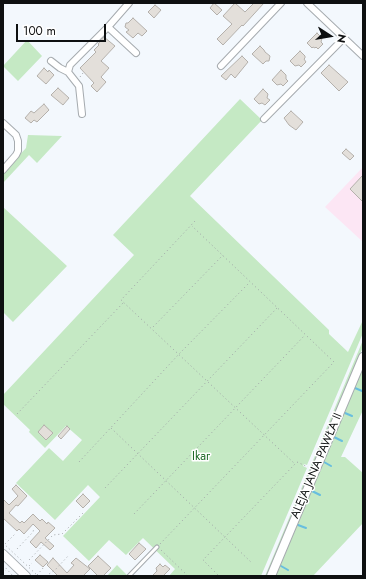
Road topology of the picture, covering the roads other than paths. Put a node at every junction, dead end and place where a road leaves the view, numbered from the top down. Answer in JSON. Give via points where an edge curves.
{"nodes":[{"id":1,"x":129,"y":3,"type":"edge"},
{"id":2,"x":281,"y":3,"type":"edge"},
{"id":3,"x":307,"y":3,"type":"edge"},
{"id":4,"x":108,"y":27,"type":"junction"},
{"id":5,"x":344,"y":38,"type":"junction"},
{"id":6,"x":136,"y":53,"type":"dead end"},
{"id":7,"x":363,"y":56,"type":"edge"},
{"id":8,"x":51,"y":60,"type":"dead end"},
{"id":9,"x":221,"y":66,"type":"dead end"},
{"id":10,"x":68,"y":72,"type":"junction"},
{"id":11,"x":82,"y":114,"type":"dead end"},
{"id":12,"x":264,"y":119,"type":"dead end"},
{"id":13,"x":3,"y":122,"type":"edge"},
{"id":14,"x":3,"y":170,"type":"edge"},
{"id":15,"x":363,"y":357,"type":"edge"},
{"id":16,"x":157,"y":547,"type":"road end"},
{"id":17,"x":3,"y":554,"type":"edge"},
{"id":18,"x":26,"y":576,"type":"edge"},
{"id":19,"x":129,"y":576,"type":"edge"},
{"id":20,"x":271,"y":576,"type":"edge"}],
"edges":[{"from":1,"to":4,"type":"street"},
{"from":2,"to":9,"type":"street"},
{"from":3,"to":5,"type":"street"},
{"from":4,"to":6,"type":"street"},
{"from":4,"to":10,"type":"street","via":[[70,65]]},
{"from":5,"to":7,"type":"street"},
{"from":5,"to":12,"type":"street"},
{"from":8,"to":10,"type":"street"},
{"from":10,"to":11,"type":"street","via":[[80,86]]},
{"from":13,"to":14,"type":"street","via":[[16,135],[18,141],[16,155]]},
{"from":15,"to":20,"type":"street","name":"ALEJA JANA PAWŁA II"},
{"from":16,"to":19,"type":"lane"},
{"from":17,"to":18,"type":"street"}]}
